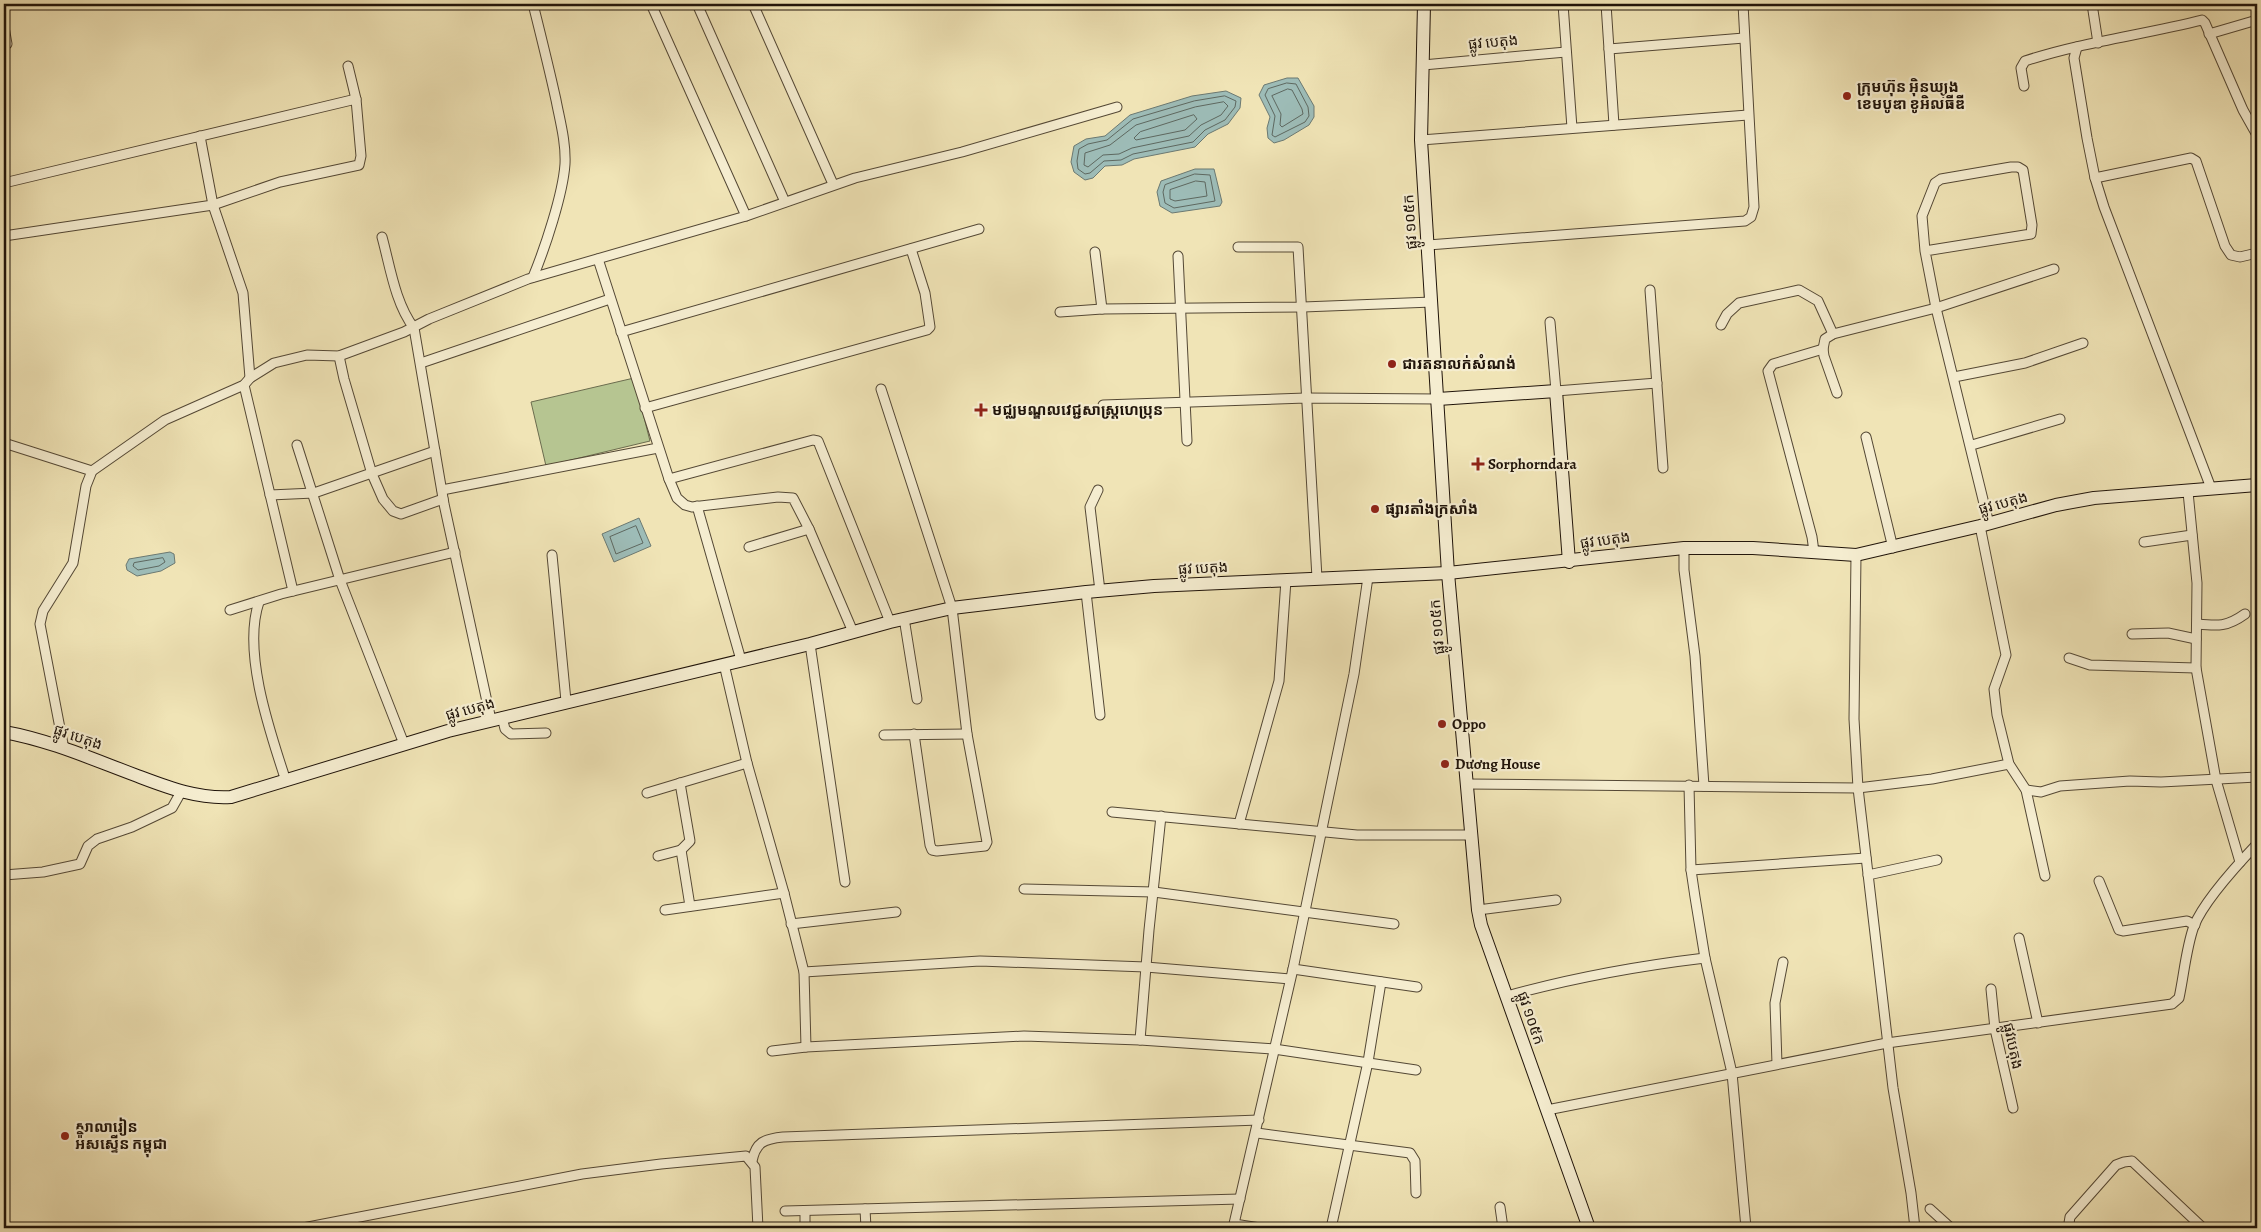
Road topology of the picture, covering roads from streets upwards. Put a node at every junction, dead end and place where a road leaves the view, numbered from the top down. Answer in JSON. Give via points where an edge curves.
{"nodes":[{"id":1,"x":533,"y":4,"type":"edge"},
{"id":2,"x":651,"y":4,"type":"edge"},
{"id":3,"x":697,"y":4,"type":"edge"},
{"id":4,"x":753,"y":4,"type":"edge"},
{"id":5,"x":1424,"y":4,"type":"edge"},
{"id":6,"x":1563,"y":4,"type":"edge"},
{"id":7,"x":1606,"y":4,"type":"edge"},
{"id":8,"x":1743,"y":4,"type":"edge"},
{"id":9,"x":2092,"y":4,"type":"edge"},
{"id":10,"x":2257,"y":20,"type":"edge"},
{"id":11,"x":4,"y":27,"type":"edge"},
{"id":12,"x":2209,"y":34,"type":"junction"},
{"id":13,"x":1744,"y":38,"type":"junction"},
{"id":14,"x":2098,"y":43,"type":"junction"},
{"id":15,"x":7,"y":44,"type":"dead end"},
{"id":16,"x":2077,"y":47,"type":"junction"},
{"id":17,"x":1609,"y":49,"type":"junction"},
{"id":18,"x":1566,"y":52,"type":"junction"},
{"id":19,"x":1423,"y":65,"type":"junction"},
{"id":20,"x":348,"y":66,"type":"dead end"},
{"id":21,"x":2024,"y":86,"type":"dead end"},
{"id":22,"x":356,"y":99,"type":"junction"},
{"id":23,"x":1117,"y":107,"type":"dead end"},
{"id":24,"x":1748,"y":115,"type":"junction"},
{"id":25,"x":1614,"y":125,"type":"junction"},
{"id":26,"x":1572,"y":128,"type":"junction"},
{"id":27,"x":2257,"y":135,"type":"edge"},
{"id":28,"x":200,"y":136,"type":"junction"},
{"id":29,"x":1421,"y":140,"type":"junction"},
{"id":30,"x":2095,"y":178,"type":"junction"},
{"id":31,"x":4,"y":183,"type":"edge"},
{"id":32,"x":833,"y":184,"type":"junction"},
{"id":33,"x":785,"y":202,"type":"junction"},
{"id":34,"x":214,"y":205,"type":"junction"},
{"id":35,"x":746,"y":216,"type":"junction"},
{"id":36,"x":979,"y":229,"type":"dead end"},
{"id":37,"x":4,"y":236,"type":"edge"},
{"id":38,"x":382,"y":237,"type":"dead end"},
{"id":39,"x":1428,"y":245,"type":"junction"},
{"id":40,"x":1238,"y":247,"type":"dead end"},
{"id":41,"x":911,"y":249,"type":"junction"},
{"id":42,"x":1925,"y":251,"type":"junction"},
{"id":43,"x":1095,"y":252,"type":"dead end"},
{"id":44,"x":2257,"y":253,"type":"edge"},
{"id":45,"x":1178,"y":256,"type":"dead end"},
{"id":46,"x":598,"y":259,"type":"junction"},
{"id":47,"x":2054,"y":269,"type":"dead end"},
{"id":48,"x":533,"y":277,"type":"junction"},
{"id":49,"x":1650,"y":290,"type":"dead end"},
{"id":50,"x":610,"y":299,"type":"junction"},
{"id":51,"x":1432,"y":302,"type":"junction"},
{"id":52,"x":1303,"y":307,"type":"junction"},
{"id":53,"x":1181,"y":308,"type":"junction"},
{"id":54,"x":1936,"y":308,"type":"junction"},
{"id":55,"x":1102,"y":309,"type":"junction"},
{"id":56,"x":1060,"y":312,"type":"dead end"},
{"id":57,"x":1550,"y":322,"type":"dead end"},
{"id":58,"x":1720,"y":325,"type":"dead end"},
{"id":59,"x":414,"y":328,"type":"junction"},
{"id":60,"x":621,"y":332,"type":"junction"},
{"id":61,"x":1833,"y":334,"type":"junction"},
{"id":62,"x":2083,"y":343,"type":"dead end"},
{"id":63,"x":1823,"y":349,"type":"junction"},
{"id":64,"x":339,"y":356,"type":"junction"},
{"id":65,"x":421,"y":363,"type":"junction"},
{"id":66,"x":1954,"y":377,"type":"junction"},
{"id":67,"x":247,"y":381,"type":"junction"},
{"id":68,"x":1657,"y":383,"type":"junction"},
{"id":69,"x":881,"y":389,"type":"dead end"},
{"id":70,"x":1556,"y":391,"type":"junction"},
{"id":71,"x":1837,"y":394,"type":"dead end"},
{"id":72,"x":1306,"y":398,"type":"junction"},
{"id":73,"x":1438,"y":399,"type":"junction"},
{"id":74,"x":1185,"y":402,"type":"junction"},
{"id":75,"x":1103,"y":405,"type":"dead end"},
{"id":76,"x":645,"y":408,"type":"junction"},
{"id":77,"x":2060,"y":420,"type":"dead end"},
{"id":78,"x":1866,"y":437,"type":"dead end"},
{"id":79,"x":1187,"y":441,"type":"dead end"},
{"id":80,"x":4,"y":443,"type":"edge"},
{"id":81,"x":297,"y":445,"type":"dead end"},
{"id":82,"x":1972,"y":446,"type":"junction"},
{"id":83,"x":658,"y":448,"type":"junction"},
{"id":84,"x":435,"y":451,"type":"junction"},
{"id":85,"x":1663,"y":468,"type":"dead end"},
{"id":86,"x":92,"y":471,"type":"junction"},
{"id":87,"x":372,"y":474,"type":"junction"},
{"id":88,"x":669,"y":479,"type":"junction"},
{"id":89,"x":2257,"y":485,"type":"edge"},
{"id":90,"x":2211,"y":488,"type":"junction"},
{"id":91,"x":1098,"y":490,"type":"dead end"},
{"id":92,"x":2188,"y":492,"type":"junction"},
{"id":93,"x":314,"y":493,"type":"junction"},
{"id":94,"x":270,"y":494,"type":"junction"},
{"id":95,"x":442,"y":495,"type":"junction"},
{"id":96,"x":697,"y":506,"type":"junction"},
{"id":97,"x":1985,"y":525,"type":"junction"},
{"id":98,"x":809,"y":529,"type":"junction"},
{"id":99,"x":2192,"y":535,"type":"junction"},
{"id":100,"x":2144,"y":542,"type":"dead end"},
{"id":101,"x":749,"y":547,"type":"dead end"},
{"id":102,"x":1684,"y":548,"type":"junction"},
{"id":103,"x":1893,"y":548,"type":"junction"},
{"id":104,"x":455,"y":552,"type":"junction"},
{"id":105,"x":1814,"y":552,"type":"junction"},
{"id":106,"x":552,"y":554,"type":"dead end"},
{"id":107,"x":1856,"y":555,"type":"junction"},
{"id":108,"x":1569,"y":562,"type":"junction"},
{"id":109,"x":1448,"y":573,"type":"junction"},
{"id":110,"x":1368,"y":577,"type":"junction"},
{"id":111,"x":1317,"y":578,"type":"junction"},
{"id":112,"x":340,"y":580,"type":"junction"},
{"id":113,"x":1286,"y":580,"type":"junction"},
{"id":114,"x":1100,"y":591,"type":"junction"},
{"id":115,"x":293,"y":592,"type":"junction"},
{"id":116,"x":1086,"y":592,"type":"junction"},
{"id":117,"x":259,"y":602,"type":"junction"},
{"id":118,"x":952,"y":608,"type":"junction"},
{"id":119,"x":230,"y":610,"type":"dead end"},
{"id":120,"x":2245,"y":614,"type":"dead end"},
{"id":121,"x":904,"y":618,"type":"junction"},
{"id":122,"x":890,"y":622,"type":"junction"},
{"id":123,"x":2197,"y":624,"type":"junction"},
{"id":124,"x":853,"y":632,"type":"junction"},
{"id":125,"x":2132,"y":634,"type":"dead end"},
{"id":126,"x":2196,"y":639,"type":"junction"},
{"id":127,"x":810,"y":644,"type":"junction"},
{"id":128,"x":2069,"y":658,"type":"dead end"},
{"id":129,"x":741,"y":660,"type":"junction"},
{"id":130,"x":724,"y":664,"type":"junction"},
{"id":131,"x":2196,"y":668,"type":"junction"},
{"id":132,"x":917,"y":699,"type":"dead end"},
{"id":133,"x":566,"y":702,"type":"junction"},
{"id":134,"x":1100,"y":715,"type":"dead end"},
{"id":135,"x":496,"y":719,"type":"junction"},
{"id":136,"x":4,"y":732,"type":"edge"},
{"id":137,"x":546,"y":733,"type":"dead end"},
{"id":138,"x":914,"y":734,"type":"junction"},
{"id":139,"x":967,"y":734,"type":"junction"},
{"id":140,"x":884,"y":735,"type":"dead end"},
{"id":141,"x":404,"y":744,"type":"junction"},
{"id":142,"x":64,"y":749,"type":"junction"},
{"id":143,"x":747,"y":763,"type":"junction"},
{"id":144,"x":2009,"y":764,"type":"junction"},
{"id":145,"x":2257,"y":777,"type":"edge"},
{"id":146,"x":2216,"y":780,"type":"junction"},
{"id":147,"x":286,"y":781,"type":"junction"},
{"id":148,"x":680,"y":783,"type":"junction"},
{"id":149,"x":1467,"y":784,"type":"junction"},
{"id":150,"x":1689,"y":786,"type":"junction"},
{"id":151,"x":1704,"y":786,"type":"junction"},
{"id":152,"x":1858,"y":788,"type":"junction"},
{"id":153,"x":2026,"y":790,"type":"junction"},
{"id":154,"x":181,"y":792,"type":"junction"},
{"id":155,"x":648,"y":793,"type":"dead end"},
{"id":156,"x":1112,"y":812,"type":"dead end"},
{"id":157,"x":1161,"y":816,"type":"junction"},
{"id":158,"x":1239,"y":824,"type":"junction"},
{"id":159,"x":1320,"y":832,"type":"junction"},
{"id":160,"x":1472,"y":835,"type":"junction"},
{"id":161,"x":2257,"y":844,"type":"edge"},
{"id":162,"x":681,"y":850,"type":"junction"},
{"id":163,"x":658,"y":856,"type":"dead end"},
{"id":164,"x":1866,"y":858,"type":"junction"},
{"id":165,"x":1938,"y":860,"type":"dead end"},
{"id":166,"x":2240,"y":862,"type":"junction"},
{"id":167,"x":1691,"y":870,"type":"junction"},
{"id":168,"x":4,"y":875,"type":"edge"},
{"id":169,"x":1868,"y":875,"type":"junction"},
{"id":170,"x":2045,"y":876,"type":"dead end"},
{"id":171,"x":2099,"y":881,"type":"dead end"},
{"id":172,"x":845,"y":882,"type":"dead end"},
{"id":173,"x":1024,"y":889,"type":"dead end"},
{"id":174,"x":784,"y":892,"type":"junction"},
{"id":175,"x":1154,"y":892,"type":"junction"},
{"id":176,"x":1556,"y":900,"type":"dead end"},
{"id":177,"x":690,"y":906,"type":"junction"},
{"id":178,"x":665,"y":910,"type":"dead end"},
{"id":179,"x":1478,"y":910,"type":"junction"},
{"id":180,"x":1304,"y":911,"type":"junction"},
{"id":181,"x":896,"y":912,"type":"dead end"},
{"id":182,"x":791,"y":924,"type":"junction"},
{"id":183,"x":1394,"y":924,"type":"dead end"},
{"id":184,"x":2195,"y":925,"type":"junction"},
{"id":185,"x":2019,"y":938,"type":"dead end"},
{"id":186,"x":1705,"y":958,"type":"junction"},
{"id":187,"x":1783,"y":962,"type":"dead end"},
{"id":188,"x":1146,"y":967,"type":"junction"},
{"id":189,"x":1293,"y":969,"type":"junction"},
{"id":190,"x":804,"y":972,"type":"junction"},
{"id":191,"x":1290,"y":979,"type":"junction"},
{"id":192,"x":1381,"y":982,"type":"junction"},
{"id":193,"x":1417,"y":987,"type":"dead end"},
{"id":194,"x":1991,"y":989,"type":"dead end"},
{"id":195,"x":1507,"y":996,"type":"junction"},
{"id":196,"x":2038,"y":1023,"type":"junction"},
{"id":197,"x":1995,"y":1029,"type":"junction"},
{"id":198,"x":1140,"y":1040,"type":"junction"},
{"id":199,"x":1887,"y":1043,"type":"junction"},
{"id":200,"x":806,"y":1047,"type":"junction"},
{"id":201,"x":1274,"y":1049,"type":"junction"},
{"id":202,"x":772,"y":1051,"type":"dead end"},
{"id":203,"x":1368,"y":1062,"type":"junction"},
{"id":204,"x":1777,"y":1064,"type":"junction"},
{"id":205,"x":1416,"y":1070,"type":"dead end"},
{"id":206,"x":1732,"y":1073,"type":"junction"},
{"id":207,"x":2013,"y":1108,"type":"dead end"},
{"id":208,"x":1547,"y":1110,"type":"junction"},
{"id":209,"x":1258,"y":1120,"type":"junction"},
{"id":210,"x":1257,"y":1133,"type":"junction"},
{"id":211,"x":1349,"y":1145,"type":"junction"},
{"id":212,"x":752,"y":1162,"type":"junction"},
{"id":213,"x":1416,"y":1193,"type":"dead end"},
{"id":214,"x":1240,"y":1199,"type":"junction"},
{"id":215,"x":1500,"y":1207,"type":"dead end"},
{"id":216,"x":865,"y":1209,"type":"junction"},
{"id":217,"x":1930,"y":1209,"type":"dead end"},
{"id":218,"x":785,"y":1211,"type":"dead end"},
{"id":219,"x":805,"y":1211,"type":"junction"},
{"id":220,"x":349,"y":1224,"type":"edge"},
{"id":221,"x":1234,"y":1226,"type":"edge"},
{"id":222,"x":303,"y":1228,"type":"edge"},
{"id":223,"x":758,"y":1228,"type":"edge"},
{"id":224,"x":805,"y":1228,"type":"edge"},
{"id":225,"x":866,"y":1228,"type":"edge"},
{"id":226,"x":1260,"y":1228,"type":"edge"},
{"id":227,"x":1332,"y":1228,"type":"edge"},
{"id":228,"x":1503,"y":1228,"type":"edge"},
{"id":229,"x":1589,"y":1228,"type":"edge"},
{"id":230,"x":1746,"y":1228,"type":"edge"},
{"id":231,"x":1915,"y":1228,"type":"edge"},
{"id":232,"x":1951,"y":1228,"type":"edge"},
{"id":233,"x":2072,"y":1228,"type":"edge"},
{"id":234,"x":2203,"y":1228,"type":"edge"}],
"edges":[{"from":1,"to":48,"type":"street","via":[[564,138],[564,164],[558,196]]},
{"from":2,"to":35,"type":"street"},
{"from":3,"to":33,"type":"street"},
{"from":4,"to":32,"type":"street"},
{"from":5,"to":19,"type":"street","name":"ផ្លូវ ១០៥ក"},
{"from":6,"to":18,"type":"street"},
{"from":7,"to":17,"type":"street"},
{"from":8,"to":13,"type":"street"},
{"from":9,"to":14,"type":"street"},
{"from":10,"to":12,"type":"street"},
{"from":11,"to":15,"type":"street"},
{"from":12,"to":14,"type":"street","via":[[2202,20]]},
{"from":12,"to":27,"type":"street"},
{"from":13,"to":17,"type":"street"},
{"from":13,"to":24,"type":"street"},
{"from":14,"to":16,"type":"street"},
{"from":16,"to":21,"type":"street","via":[[2025,61],[2022,68]]},
{"from":16,"to":30,"type":"street","via":[[2074,58]]},
{"from":17,"to":25,"type":"street"},
{"from":18,"to":19,"type":"street","name":"ផ្លូវ បេតុង"},
{"from":18,"to":26,"type":"street"},
{"from":19,"to":29,"type":"street","name":"ផ្លូវ ១០៥ក"},
{"from":20,"to":22,"type":"street"},
{"from":22,"to":28,"type":"street"},
{"from":22,"to":34,"type":"street","via":[[359,165],[280,182]]},
{"from":23,"to":32,"type":"street","via":[[962,152]]},
{"from":24,"to":25,"type":"street"},
{"from":24,"to":39,"type":"street","via":[[1754,207],[1751,217],[1745,222]]},
{"from":25,"to":26,"type":"street"},
{"from":26,"to":29,"type":"street"},
{"from":28,"to":31,"type":"street"},
{"from":28,"to":34,"type":"street"},
{"from":29,"to":39,"type":"street","name":"ផ្លូវ ១០៥ក"},
{"from":30,"to":44,"type":"street","via":[[2192,158],[2196,161],[2231,255],[2240,258]]},
{"from":30,"to":90,"type":"street"},
{"from":32,"to":33,"type":"street"},
{"from":33,"to":35,"type":"street"},
{"from":34,"to":37,"type":"street"},
{"from":34,"to":67,"type":"street","via":[[242,293]]},
{"from":35,"to":46,"type":"street"},
{"from":36,"to":41,"type":"street"},
{"from":38,"to":59,"type":"street","via":[[397,292]]},
{"from":39,"to":51,"type":"street","name":"ផ្លូវ ១០៥ក"},
{"from":40,"to":52,"type":"street","via":[[1298,246]]},
{"from":41,"to":60,"type":"street"},
{"from":41,"to":76,"type":"street","via":[[925,293],[930,327],[927,330]]},
{"from":42,"to":42,"type":"street","via":[[1922,216],[1935,183],[1941,179],[2011,167],[2022,170],[2031,234]]},
{"from":42,"to":54,"type":"street"},
{"from":43,"to":55,"type":"street"},
{"from":45,"to":53,"type":"street"},
{"from":46,"to":48,"type":"street"},
{"from":46,"to":50,"type":"street"},
{"from":47,"to":54,"type":"street"},
{"from":48,"to":59,"type":"street"},
{"from":49,"to":68,"type":"street"},
{"from":50,"to":60,"type":"street"},
{"from":50,"to":65,"type":"street"},
{"from":51,"to":52,"type":"street"},
{"from":51,"to":73,"type":"street","name":"ផ្លូវ ១០៥ក"},
{"from":52,"to":53,"type":"street"},
{"from":52,"to":72,"type":"street"},
{"from":53,"to":55,"type":"street"},
{"from":53,"to":74,"type":"street"},
{"from":54,"to":61,"type":"street"},
{"from":54,"to":66,"type":"street"},
{"from":55,"to":56,"type":"street"},
{"from":57,"to":70,"type":"street"},
{"from":58,"to":61,"type":"street","via":[[1739,303],[1799,290],[1818,301]]},
{"from":59,"to":64,"type":"street"},
{"from":59,"to":65,"type":"street"},
{"from":60,"to":76,"type":"street"},
{"from":61,"to":63,"type":"street","via":[[1825,339]]},
{"from":62,"to":66,"type":"street","via":[[2025,363]]},
{"from":63,"to":71,"type":"street"},
{"from":63,"to":105,"type":"street","via":[[1773,364],[1768,371]]},
{"from":64,"to":67,"type":"street","via":[[307,355],[287,359],[274,363]]},
{"from":64,"to":87,"type":"street"},
{"from":65,"to":84,"type":"street"},
{"from":66,"to":82,"type":"street"},
{"from":67,"to":86,"type":"street","via":[[165,420]]},
{"from":67,"to":94,"type":"street"},
{"from":68,"to":70,"type":"street"},
{"from":68,"to":85,"type":"street"},
{"from":69,"to":118,"type":"street"},
{"from":70,"to":73,"type":"street"},
{"from":70,"to":108,"type":"street"},
{"from":72,"to":73,"type":"street"},
{"from":72,"to":74,"type":"street"},
{"from":72,"to":111,"type":"street"},
{"from":73,"to":109,"type":"street","name":"ផ្លូវ ១០៥ក"},
{"from":74,"to":75,"type":"street"},
{"from":74,"to":79,"type":"street"},
{"from":76,"to":83,"type":"street"},
{"from":77,"to":82,"type":"street"},
{"from":78,"to":103,"type":"street"},
{"from":80,"to":86,"type":"street"},
{"from":81,"to":93,"type":"street"},
{"from":82,"to":97,"type":"street"},
{"from":83,"to":88,"type":"street"},
{"from":83,"to":95,"type":"street"},
{"from":84,"to":87,"type":"street"},
{"from":84,"to":95,"type":"street"},
{"from":86,"to":142,"type":"street","via":[[86,486],[73,563],[42,611],[40,624]]},
{"from":87,"to":93,"type":"street"},
{"from":87,"to":95,"type":"street","via":[[383,498],[401,514]]},
{"from":88,"to":96,"type":"street","via":[[677,498],[685,505]]},
{"from":88,"to":122,"type":"street","via":[[818,441]]},
{"from":89,"to":90,"type":"street","name":"ផ្លូវ បេតុង"},
{"from":90,"to":92,"type":"street","name":"ផ្លូវ បេតុង"},
{"from":91,"to":114,"type":"street","via":[[1090,507]]},
{"from":92,"to":97,"type":"street","name":"ផ្លូវ បេតុង","via":[[2094,498]]},
{"from":92,"to":99,"type":"street"},
{"from":93,"to":94,"type":"street"},
{"from":93,"to":112,"type":"street"},
{"from":94,"to":115,"type":"street"},
{"from":95,"to":104,"type":"street"},
{"from":96,"to":98,"type":"street","via":[[790,497]]},
{"from":96,"to":129,"type":"street"},
{"from":97,"to":103,"type":"street","name":"ផ្លូវ បេតុង"},
{"from":97,"to":144,"type":"street","via":[[2006,655],[1994,689]]},
{"from":98,"to":101,"type":"street"},
{"from":98,"to":124,"type":"street"},
{"from":99,"to":100,"type":"street"},
{"from":99,"to":123,"type":"street"},
{"from":102,"to":105,"type":"street","name":"ផ្លូវ បេតុង"},
{"from":102,"to":108,"type":"street","name":"ផ្លូវ បេតុង"},
{"from":102,"to":151,"type":"street"},
{"from":103,"to":107,"type":"street","name":"ផ្លូវ បេតុង"},
{"from":104,"to":112,"type":"street"},
{"from":104,"to":135,"type":"street"},
{"from":105,"to":107,"type":"street","name":"ផ្លូវ បេតុង"},
{"from":106,"to":133,"type":"street"},
{"from":107,"to":152,"type":"street","via":[[1854,719]]},
{"from":108,"to":109,"type":"street","name":"ផ្លូវ បេតុង"},
{"from":109,"to":110,"type":"street","name":"ផ្លូវ បេតុង"},
{"from":109,"to":149,"type":"street","name":"ផ្លូវ ១០៥ក"},
{"from":110,"to":111,"type":"street","name":"ផ្លូវ បេតុង"},
{"from":110,"to":159,"type":"street","via":[[1354,674]]},
{"from":111,"to":113,"type":"street","name":"ផ្លូវ បេតុង"},
{"from":112,"to":115,"type":"street"},
{"from":112,"to":141,"type":"street"},
{"from":113,"to":114,"type":"street","name":"ផ្លូវ បេតុង"},
{"from":113,"to":158,"type":"street","via":[[1279,681]]},
{"from":114,"to":116,"type":"street","name":"ផ្លូវ បេតុង"},
{"from":115,"to":117,"type":"street"},
{"from":116,"to":118,"type":"street","name":"ផ្លូវ បេតុង"},
{"from":116,"to":134,"type":"street"},
{"from":117,"to":119,"type":"street"},
{"from":117,"to":147,"type":"street","via":[[254,626],[258,674]]},
{"from":118,"to":121,"type":"street","name":"ផ្លូវ បេតុង"},
{"from":118,"to":139,"type":"street"},
{"from":120,"to":123,"type":"street","via":[[2226,625]]},
{"from":121,"to":122,"type":"street","name":"ផ្លូវ បេតុង"},
{"from":121,"to":132,"type":"street"},
{"from":122,"to":124,"type":"street","name":"ផ្លូវ បេតុង"},
{"from":123,"to":126,"type":"street"},
{"from":124,"to":127,"type":"street","name":"ផ្លូវ បេតុង"},
{"from":125,"to":126,"type":"street","via":[[2168,633]]},
{"from":126,"to":131,"type":"street"},
{"from":127,"to":129,"type":"street","name":"ផ្លូវ បេតុង"},
{"from":127,"to":172,"type":"street"},
{"from":128,"to":131,"type":"street","via":[[2090,664]]},
{"from":129,"to":130,"type":"street","name":"ផ្លូវ បេតុង"},
{"from":130,"to":133,"type":"street","name":"ផ្លូវ បេតុង"},
{"from":130,"to":143,"type":"street"},
{"from":131,"to":146,"type":"street"},
{"from":133,"to":135,"type":"street","name":"ផ្លូវ បេតុង"},
{"from":135,"to":137,"type":"street","via":[[511,734]]},
{"from":135,"to":141,"type":"street","name":"ផ្លូវ បេតុង"},
{"from":136,"to":142,"type":"street","name":"ផ្លូវ បេតុង"},
{"from":138,"to":139,"type":"street"},
{"from":138,"to":139,"type":"street","via":[[930,845],[937,851],[987,845]]},
{"from":138,"to":140,"type":"street"},
{"from":141,"to":147,"type":"street","name":"ផ្លូវ បេតុង"},
{"from":142,"to":154,"type":"street","name":"ផ្លូវ បេតុង"},
{"from":143,"to":148,"type":"street"},
{"from":143,"to":174,"type":"street"},
{"from":144,"to":152,"type":"street"},
{"from":144,"to":153,"type":"street"},
{"from":145,"to":146,"type":"street"},
{"from":146,"to":153,"type":"street","via":[[2130,781],[2060,786],[2041,792]]},
{"from":146,"to":166,"type":"street"},
{"from":147,"to":154,"type":"street","name":"ផ្លូវ បេតុង","via":[[231,797],[213,798]]},
{"from":148,"to":155,"type":"street"},
{"from":148,"to":162,"type":"street","via":[[690,836],[687,846]]},
{"from":149,"to":150,"type":"street"},
{"from":149,"to":160,"type":"street","name":"ផ្លូវ ១០៥ក"},
{"from":150,"to":151,"type":"street"},
{"from":150,"to":167,"type":"street"},
{"from":151,"to":152,"type":"street"},
{"from":152,"to":164,"type":"street"},
{"from":153,"to":170,"type":"street"},
{"from":154,"to":168,"type":"street","via":[[172,808],[97,839],[88,846],[80,864],[43,872]]},
{"from":156,"to":157,"type":"street"},
{"from":157,"to":158,"type":"street"},
{"from":157,"to":175,"type":"street"},
{"from":158,"to":159,"type":"street"},
{"from":159,"to":160,"type":"street"},
{"from":159,"to":180,"type":"street"},
{"from":160,"to":179,"type":"street","name":"ផ្លូវ ១០៥ក"},
{"from":161,"to":166,"type":"street"},
{"from":162,"to":163,"type":"street"},
{"from":162,"to":177,"type":"street"},
{"from":164,"to":167,"type":"street"},
{"from":164,"to":169,"type":"street"},
{"from":165,"to":169,"type":"street"},
{"from":166,"to":184,"type":"street"},
{"from":167,"to":186,"type":"street"},
{"from":169,"to":199,"type":"street"},
{"from":171,"to":184,"type":"street","via":[[2119,930],[2187,921]]},
{"from":173,"to":175,"type":"street"},
{"from":174,"to":177,"type":"street"},
{"from":174,"to":182,"type":"street"},
{"from":175,"to":180,"type":"street"},
{"from":175,"to":188,"type":"street"},
{"from":176,"to":179,"type":"street"},
{"from":177,"to":178,"type":"street"},
{"from":179,"to":195,"type":"street","name":"ផ្លូវ ១០៥ក"},
{"from":180,"to":183,"type":"street"},
{"from":180,"to":189,"type":"street"},
{"from":181,"to":182,"type":"street"},
{"from":182,"to":190,"type":"street"},
{"from":184,"to":196,"type":"street","via":[[2176,1002]]},
{"from":185,"to":196,"type":"street"},
{"from":186,"to":195,"type":"street","via":[[1618,970]]},
{"from":186,"to":206,"type":"street"},
{"from":187,"to":204,"type":"street","via":[[1775,1002]]},
{"from":188,"to":190,"type":"street","via":[[980,961]]},
{"from":188,"to":191,"type":"street"},
{"from":188,"to":198,"type":"street"},
{"from":189,"to":191,"type":"street"},
{"from":189,"to":192,"type":"street"},
{"from":190,"to":200,"type":"street"},
{"from":191,"to":201,"type":"street"},
{"from":192,"to":193,"type":"street"},
{"from":192,"to":203,"type":"street"},
{"from":194,"to":197,"type":"street","name":"ផ្លូវបេតុង"},
{"from":195,"to":208,"type":"street","name":"ផ្លូវ ១០៥ក"},
{"from":196,"to":197,"type":"street"},
{"from":197,"to":199,"type":"street"},
{"from":197,"to":207,"type":"street","name":"ផ្លូវបេតុង"},
{"from":198,"to":200,"type":"street","via":[[1024,1036]]},
{"from":198,"to":201,"type":"street"},
{"from":199,"to":204,"type":"street"},
{"from":199,"to":231,"type":"street"},
{"from":200,"to":202,"type":"street"},
{"from":201,"to":203,"type":"street"},
{"from":201,"to":209,"type":"street"},
{"from":203,"to":205,"type":"street"},
{"from":203,"to":211,"type":"street"},
{"from":204,"to":206,"type":"street"},
{"from":206,"to":208,"type":"street"},
{"from":206,"to":230,"type":"street"},
{"from":208,"to":229,"type":"street","name":"ផ្លូវ ១០៥ក"},
{"from":209,"to":210,"type":"street"},
{"from":209,"to":212,"type":"street","via":[[783,1137],[761,1143],[754,1150]]},
{"from":210,"to":211,"type":"street"},
{"from":210,"to":214,"type":"street"},
{"from":211,"to":213,"type":"street","via":[[1410,1153],[1416,1161]]},
{"from":211,"to":227,"type":"street"},
{"from":212,"to":220,"type":"street","via":[[746,1156],[582,1174]]},
{"from":212,"to":223,"type":"street","via":[[755,1167]]},
{"from":214,"to":216,"type":"street"},
{"from":214,"to":221,"type":"street"},
{"from":215,"to":228,"type":"street"},
{"from":216,"to":219,"type":"street"},
{"from":216,"to":225,"type":"street"},
{"from":217,"to":232,"type":"street"},
{"from":218,"to":219,"type":"street"},
{"from":219,"to":224,"type":"street"},
{"from":220,"to":222,"type":"street"},
{"from":221,"to":226,"type":"street"},
{"from":233,"to":234,"type":"street","via":[[2070,1217],[2116,1165],[2132,1161]]}]}
